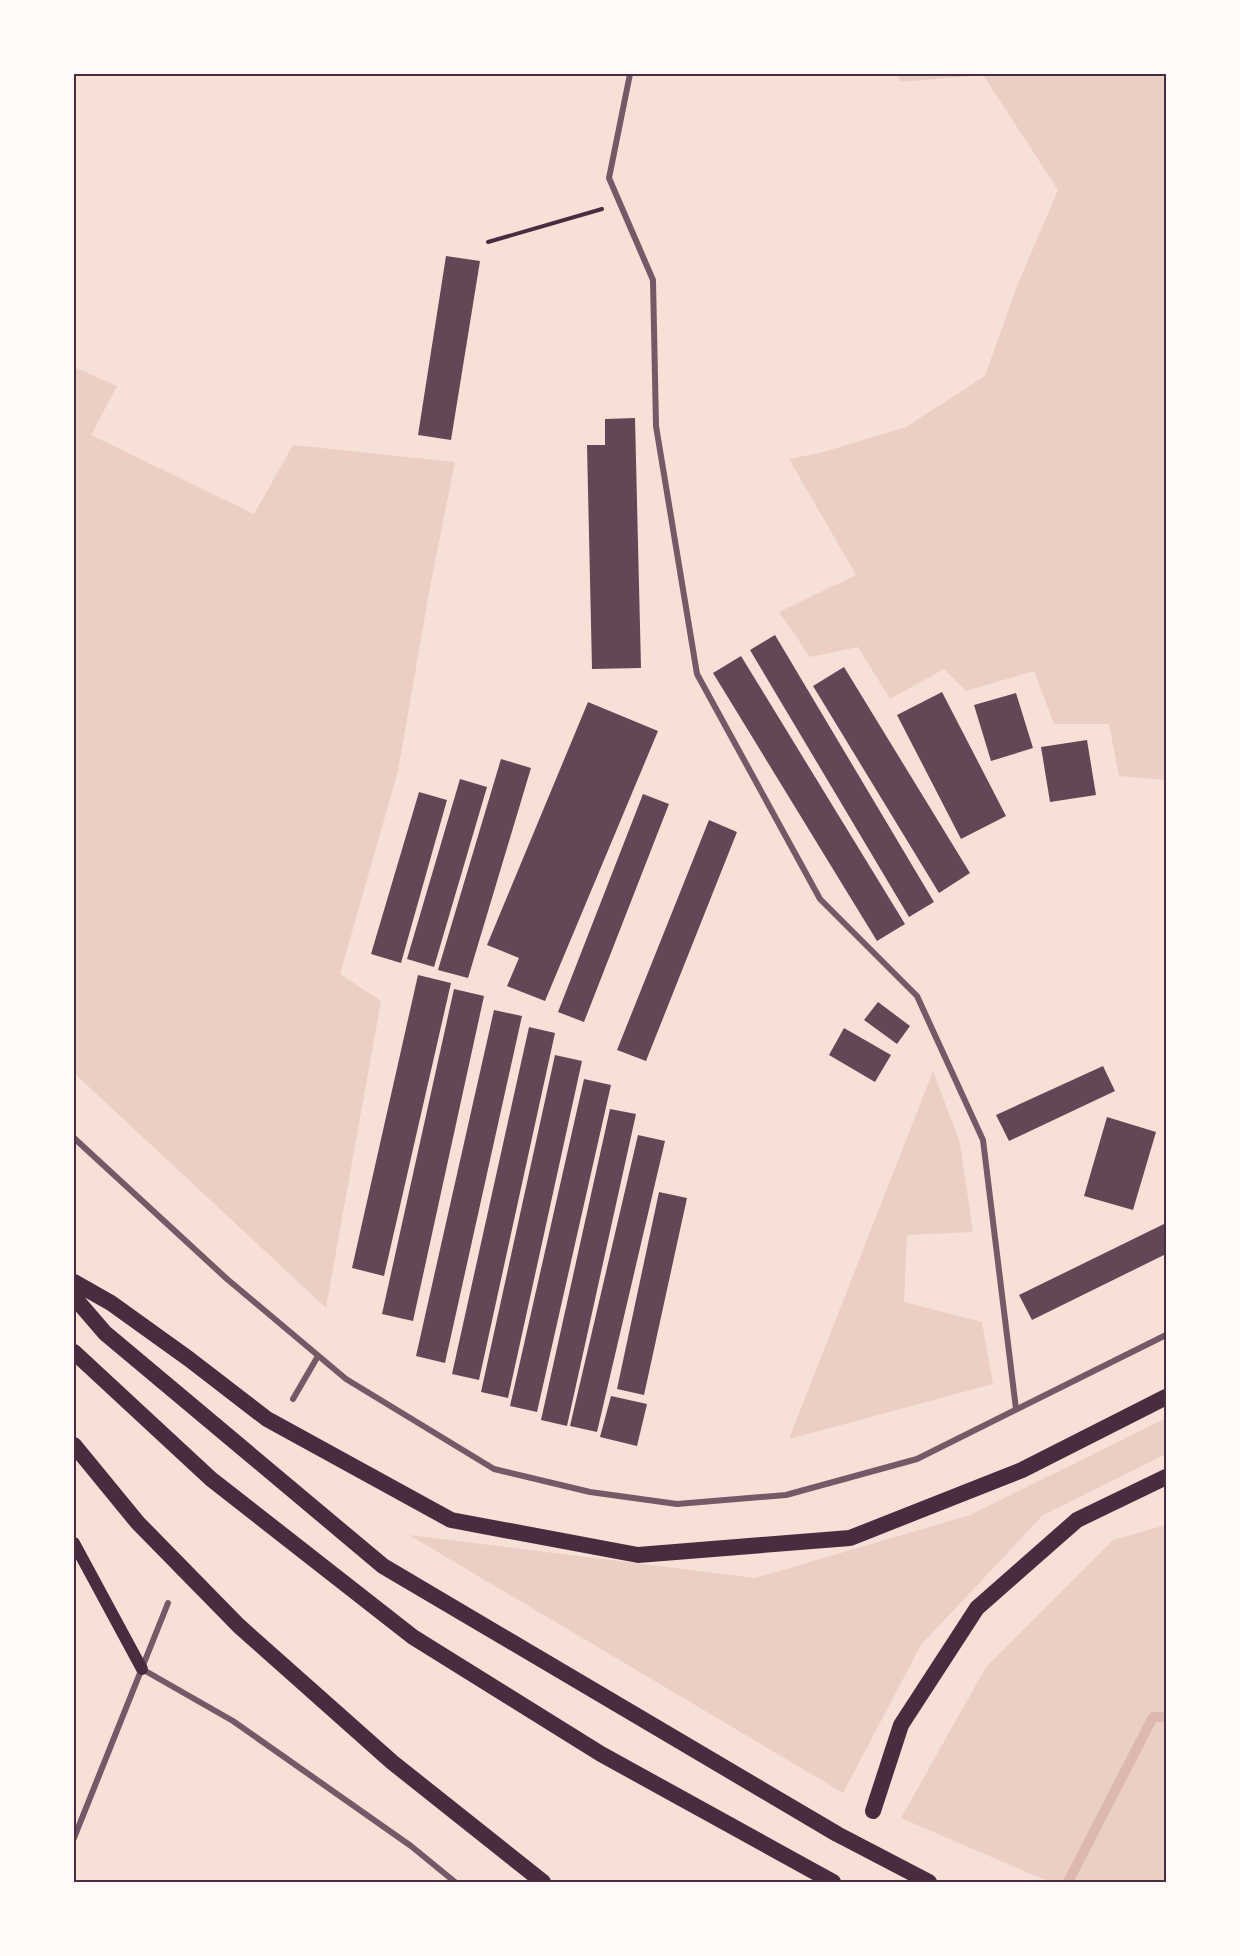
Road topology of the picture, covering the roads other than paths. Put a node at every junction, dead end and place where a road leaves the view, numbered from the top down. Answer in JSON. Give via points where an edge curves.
{"nodes":[{"id":1,"x":630,"y":74,"type":"edge"},
{"id":2,"x":74,"y":1137,"type":"edge"},
{"id":3,"x":74,"y":1282,"type":"edge"},
{"id":4,"x":74,"y":1297,"type":"edge"},
{"id":5,"x":1167,"y":1335,"type":"edge"},
{"id":6,"x":74,"y":1352,"type":"edge"},
{"id":7,"x":318,"y":1356,"type":"junction"},
{"id":8,"x":1167,"y":1397,"type":"edge"},
{"id":9,"x":293,"y":1399,"type":"dead end"},
{"id":10,"x":1016,"y":1409,"type":"junction"},
{"id":11,"x":74,"y":1445,"type":"edge"},
{"id":12,"x":1167,"y":1477,"type":"edge"},
{"id":13,"x":74,"y":1543,"type":"edge"},
{"id":14,"x":168,"y":1603,"type":"dead end"},
{"id":15,"x":142,"y":1669,"type":"junction"},
{"id":16,"x":873,"y":1811,"type":"dead end"},
{"id":17,"x":74,"y":1838,"type":"edge"},
{"id":18,"x":455,"y":1882,"type":"edge"},
{"id":19,"x":543,"y":1882,"type":"edge"},
{"id":20,"x":833,"y":1882,"type":"edge"},
{"id":21,"x":929,"y":1882,"type":"edge"}],
"edges":[{"from":1,"to":10,"type":"street","via":[[609,178],[653,280],[656,426],[697,674],[820,900],[917,996],[983,1140]]},
{"from":2,"to":7,"type":"street","via":[[227,1279]]},
{"from":3,"to":8,"type":"highway","via":[[111,1303],[267,1419],[452,1520],[638,1555],[850,1538],[1022,1470]]},
{"from":4,"to":21,"type":"highway","via":[[105,1333],[383,1566],[837,1834]]},
{"from":5,"to":10,"type":"street"},
{"from":6,"to":20,"type":"highway","via":[[211,1479],[413,1637],[601,1754]]},
{"from":7,"to":9,"type":"street"},
{"from":7,"to":10,"type":"street","via":[[346,1379],[494,1469],[590,1492],[677,1504],[786,1495],[906,1462]]},
{"from":11,"to":19,"type":"highway","via":[[138,1523],[239,1626],[392,1762]]},
{"from":12,"to":16,"type":"highway","via":[[1077,1520],[977,1608],[901,1725]]},
{"from":13,"to":15,"type":"main road"},
{"from":14,"to":15,"type":"street"},
{"from":15,"to":17,"type":"street"},
{"from":15,"to":18,"type":"street","via":[[233,1721],[411,1846]]}]}
